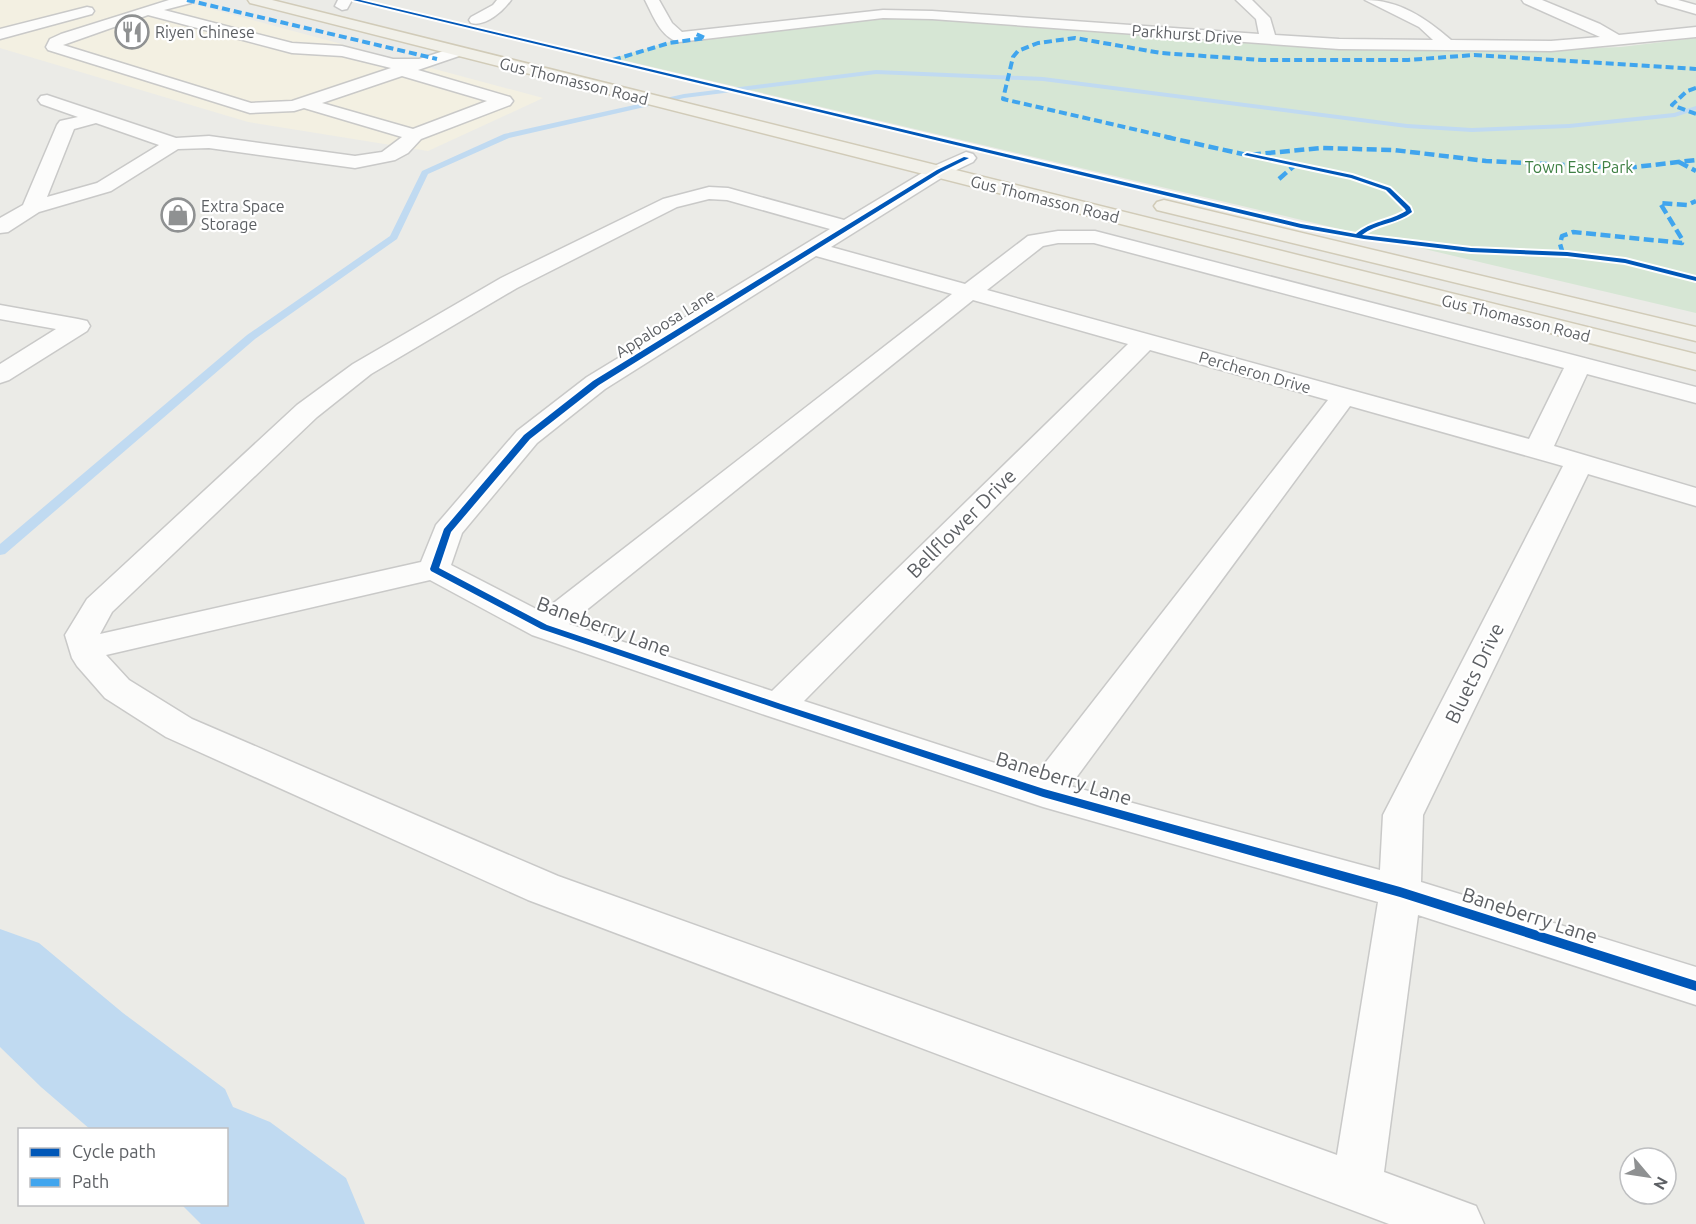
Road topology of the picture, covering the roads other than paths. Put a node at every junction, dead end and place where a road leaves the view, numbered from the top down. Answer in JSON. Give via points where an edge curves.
{"nodes":[{"id":1,"x":186,"y":0,"type":"edge"},
{"id":2,"x":255,"y":0,"type":"edge"},
{"id":3,"x":319,"y":0,"type":"edge"},
{"id":4,"x":504,"y":0,"type":"edge"},
{"id":5,"x":652,"y":0,"type":"edge"},
{"id":6,"x":948,"y":0,"type":"edge"},
{"id":7,"x":1243,"y":0,"type":"edge"},
{"id":8,"x":1372,"y":0,"type":"edge"},
{"id":9,"x":1529,"y":0,"type":"edge"},
{"id":10,"x":1663,"y":0,"type":"edge"},
{"id":11,"x":119,"y":3,"type":"dead end"},
{"id":12,"x":343,"y":3,"type":"edge"},
{"id":13,"x":802,"y":7,"type":"dead end"},
{"id":14,"x":97,"y":9,"type":"dead end"},
{"id":15,"x":147,"y":10,"type":"junction"},
{"id":16,"x":1088,"y":10,"type":"dead end"},
{"id":17,"x":1696,"y":10,"type":"edge"},
{"id":18,"x":310,"y":15,"type":"junction"},
{"id":19,"x":971,"y":18,"type":"junction"},
{"id":20,"x":476,"y":20,"type":"dead end"},
{"id":21,"x":814,"y":20,"type":"junction"},
{"id":22,"x":1085,"y":27,"type":"junction"},
{"id":23,"x":1696,"y":32,"type":"edge"},
{"id":24,"x":0,"y":34,"type":"edge"},
{"id":25,"x":1268,"y":40,"type":"junction"},
{"id":26,"x":1618,"y":41,"type":"junction"},
{"id":27,"x":1448,"y":46,"type":"junction"},
{"id":28,"x":456,"y":52,"type":"junction"},
{"id":29,"x":420,"y":64,"type":"junction"},
{"id":30,"x":402,"y":70,"type":"junction"},
{"id":31,"x":47,"y":100,"type":"dead end"},
{"id":32,"x":304,"y":103,"type":"junction"},
{"id":33,"x":97,"y":117,"type":"junction"},
{"id":34,"x":414,"y":135,"type":"junction"},
{"id":35,"x":174,"y":144,"type":"junction"},
{"id":36,"x":966,"y":158,"type":"junction"},
{"id":37,"x":939,"y":171,"type":"junction"},
{"id":38,"x":32,"y":208,"type":"junction"},
{"id":39,"x":0,"y":227,"type":"edge"},
{"id":40,"x":848,"y":228,"type":"junction"},
{"id":41,"x":814,"y":249,"type":"junction"},
{"id":42,"x":968,"y":293,"type":"junction"},
{"id":43,"x":0,"y":312,"type":"edge"},
{"id":44,"x":1696,"y":334,"type":"edge"},
{"id":45,"x":1145,"y":341,"type":"junction"},
{"id":46,"x":1696,"y":362,"type":"edge"},
{"id":47,"x":1579,"y":363,"type":"junction"},
{"id":48,"x":0,"y":375,"type":"edge"},
{"id":49,"x":1696,"y":395,"type":"edge"},
{"id":50,"x":1343,"y":398,"type":"junction"},
{"id":51,"x":1538,"y":450,"type":"junction"},
{"id":52,"x":1579,"y":462,"type":"junction"},
{"id":53,"x":1696,"y":497,"type":"edge"},
{"id":54,"x":434,"y":569,"type":"junction"},
{"id":55,"x":544,"y":627,"type":"junction"},
{"id":56,"x":86,"y":648,"type":"junction"},
{"id":57,"x":778,"y":706,"type":"junction"},
{"id":58,"x":1043,"y":793,"type":"junction"},
{"id":59,"x":1400,"y":892,"type":"junction"},
{"id":60,"x":1696,"y":987,"type":"edge"},
{"id":61,"x":1357,"y":1186,"type":"junction"},
{"id":62,"x":1458,"y":1224,"type":"edge"}],
"edges":[{"from":1,"to":15,"type":"street"},
{"from":2,"to":18,"type":"main road","name":"Gus Thomasson Road"},
{"from":3,"to":12,"type":"main road","name":"Gus Thomasson Road"},
{"from":4,"to":20,"type":"street","via":[[498,8]]},
{"from":5,"to":21,"type":"street","name":"Parkhurst Drive","via":[[666,26],[679,37]]},
{"from":6,"to":19,"type":"street"},
{"from":7,"to":25,"type":"street","via":[[1263,18]]},
{"from":8,"to":27,"type":"street","via":[[1424,24]]},
{"from":9,"to":26,"type":"street"},
{"from":10,"to":17,"type":"street"},
{"from":11,"to":15,"type":"street"},
{"from":12,"to":18,"type":"main road"},
{"from":12,"to":36,"type":"main road","name":"Gus Thomasson Road"},
{"from":13,"to":21,"type":"street"},
{"from":14,"to":24,"type":"street"},
{"from":15,"to":29,"type":"street","via":[[292,48],[342,51],[393,64]]},
{"from":15,"to":32,"type":"street","via":[[66,37],[54,46],[250,108],[288,108]]},
{"from":16,"to":22,"type":"street","via":[[1091,17]]},
{"from":18,"to":28,"type":"main road","name":"Gus Thomasson Road"},
{"from":19,"to":21,"type":"street","name":"Parkhurst Drive","via":[[883,14]]},
{"from":19,"to":22,"type":"street","name":"Parkhurst Drive"},
{"from":22,"to":25,"type":"street","name":"Parkhurst Drive"},
{"from":23,"to":26,"type":"street","name":"Parkhurst Drive"},
{"from":25,"to":27,"type":"street","name":"Parkhurst Drive"},
{"from":26,"to":27,"type":"street","name":"Parkhurst Drive","via":[[1551,46]]},
{"from":28,"to":29,"type":"street"},
{"from":28,"to":37,"type":"main road","name":"Gus Thomasson Road"},
{"from":29,"to":30,"type":"street"},
{"from":30,"to":32,"type":"street"},
{"from":30,"to":34,"type":"street","via":[[504,101]]},
{"from":31,"to":33,"type":"street"},
{"from":32,"to":34,"type":"street"},
{"from":33,"to":35,"type":"street"},
{"from":33,"to":38,"type":"street","via":[[66,124]]},
{"from":34,"to":35,"type":"street","via":[[401,151],[380,160],[355,162],[209,142]]},
{"from":35,"to":38,"type":"street","via":[[104,187]]},
{"from":36,"to":37,"type":"street","name":"Appaloosa Lane"},
{"from":36,"to":44,"type":"main road","name":"Gus Thomasson Road"},
{"from":37,"to":40,"type":"street","name":"Appaloosa Lane"},
{"from":37,"to":46,"type":"main road","name":"Gus Thomasson Road"},
{"from":38,"to":39,"type":"street"},
{"from":40,"to":41,"type":"street","name":"Appaloosa Lane"},
{"from":40,"to":56,"type":"street","via":[[709,193],[670,203],[509,283],[362,369],[307,411],[99,606],[82,635]]},
{"from":41,"to":42,"type":"street","name":"Percheron Drive"},
{"from":41,"to":54,"type":"street","name":"Appaloosa Lane","via":[[596,383],[527,437],[447,531]]},
{"from":42,"to":45,"type":"street","name":"Percheron Drive"},
{"from":42,"to":47,"type":"street","via":[[1036,242],[1084,236]]},
{"from":42,"to":55,"type":"street"},
{"from":43,"to":48,"type":"street","via":[[78,326]]},
{"from":45,"to":50,"type":"street","name":"Percheron Drive"},
{"from":45,"to":57,"type":"street","name":"Bellflower Drive"},
{"from":47,"to":49,"type":"street"},
{"from":47,"to":51,"type":"street"},
{"from":50,"to":51,"type":"street","name":"Percheron Drive"},
{"from":50,"to":58,"type":"street"},
{"from":51,"to":52,"type":"street","name":"Percheron Drive"},
{"from":52,"to":53,"type":"street","name":"Percheron Drive"},
{"from":52,"to":59,"type":"street","name":"Bluets Drive","via":[[1403,815]]},
{"from":54,"to":55,"type":"street","name":"Baneberry Lane"},
{"from":54,"to":56,"type":"street"},
{"from":55,"to":57,"type":"street","name":"Baneberry Lane"},
{"from":56,"to":61,"type":"street","via":[[89,658],[117,689],[179,728],[543,888]]},
{"from":57,"to":58,"type":"street","name":"Baneberry Lane"},
{"from":58,"to":59,"type":"street","name":"Baneberry Lane"},
{"from":59,"to":60,"type":"street","name":"Baneberry Lane"},
{"from":59,"to":61,"type":"street","name":"Bluets Drive"},
{"from":61,"to":62,"type":"street"}]}
